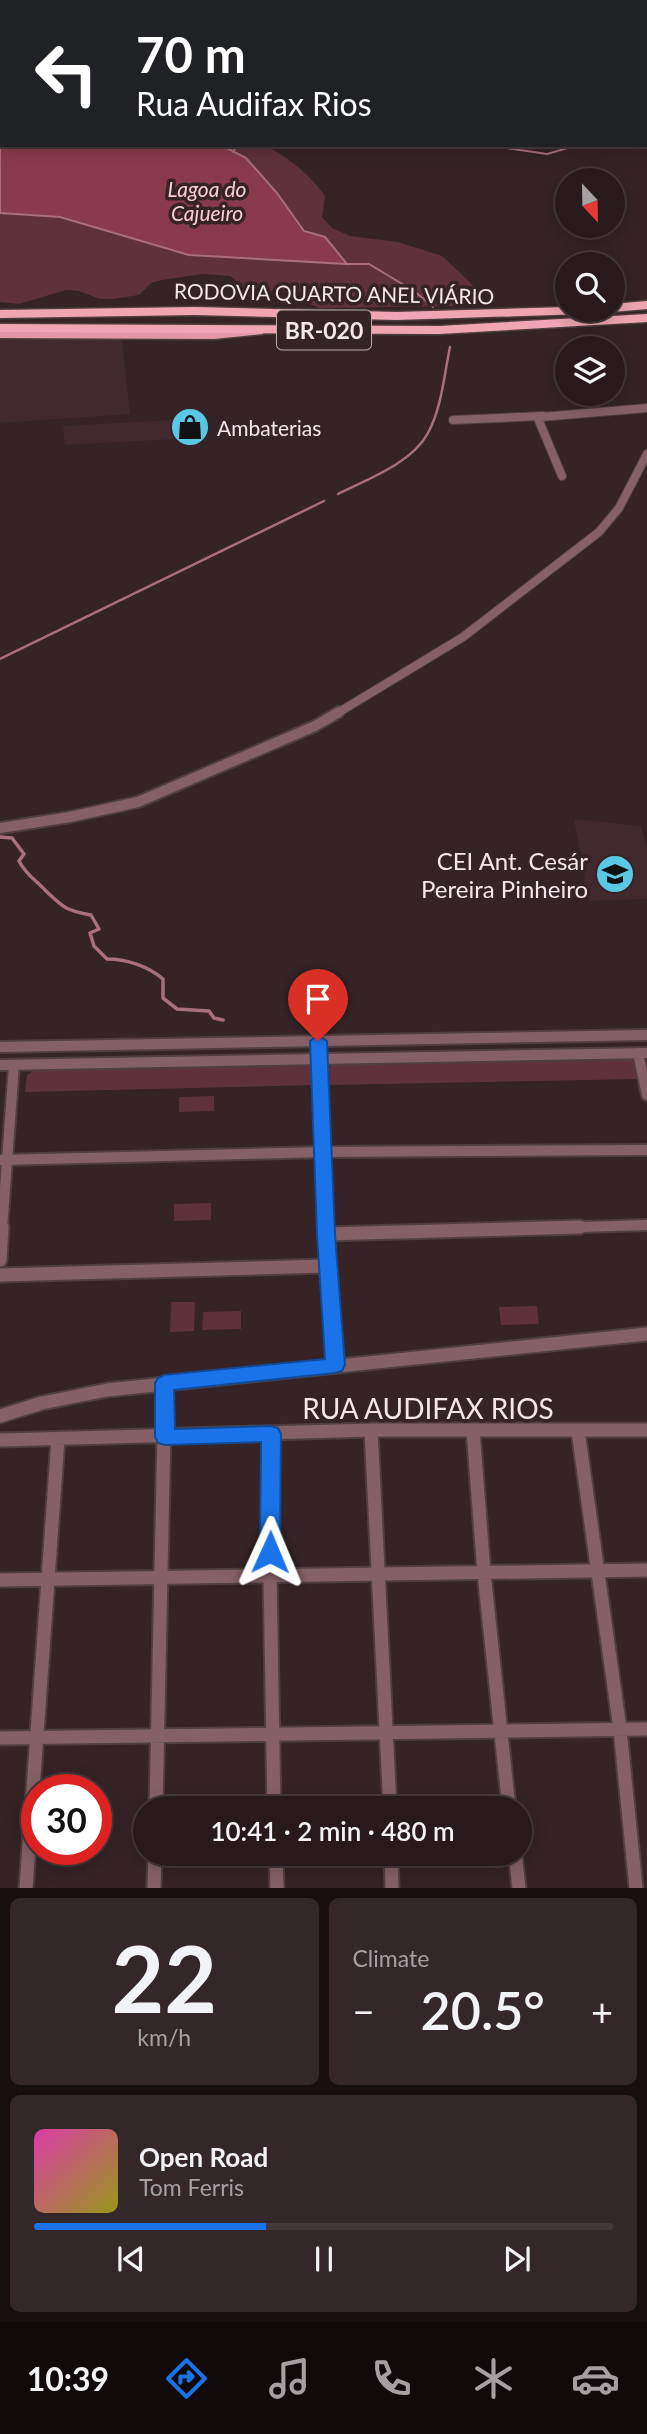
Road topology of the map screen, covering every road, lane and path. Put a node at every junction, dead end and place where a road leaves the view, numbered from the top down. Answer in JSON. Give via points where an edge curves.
{"nodes":[{"id":1,"x":647,"y":305,"type":"edge"},
{"id":2,"x":625,"y":310,"type":"edge"},
{"id":3,"x":160,"y":311,"type":"junction"},
{"id":4,"x":555,"y":311,"type":"edge"},
{"id":5,"x":0,"y":314,"type":"edge"},
{"id":6,"x":625,"y":315,"type":"edge"},
{"id":7,"x":647,"y":318,"type":"edge"},
{"id":8,"x":555,"y":320,"type":"edge"},
{"id":9,"x":0,"y":328,"type":"edge"},
{"id":10,"x":152,"y":329,"type":"junction"},
{"id":11,"x":273,"y":330,"type":"junction"},
{"id":12,"x":0,"y":334,"type":"edge"},
{"id":13,"x":647,"y":408,"type":"edge"},
{"id":14,"x":543,"y":416,"type":"junction"},
{"id":15,"x":453,"y":420,"type":"dead end"},
{"id":16,"x":647,"y":454,"type":"edge"},
{"id":17,"x":562,"y":476,"type":"dead end"},
{"id":18,"x":0,"y":828,"type":"edge"},
{"id":19,"x":647,"y":1035,"type":"edge"},
{"id":20,"x":318,"y":1041,"type":"junction"},
{"id":21,"x":0,"y":1048,"type":"edge"},
{"id":22,"x":642,"y":1053,"type":"edge"},
{"id":23,"x":318,"y":1058,"type":"junction"},
{"id":24,"x":0,"y":1065,"type":"edge"},
{"id":25,"x":14,"y":1065,"type":"junction"},
{"id":26,"x":647,"y":1095,"type":"edge"},
{"id":27,"x":647,"y":1150,"type":"edge"},
{"id":28,"x":323,"y":1153,"type":"junction"},
{"id":29,"x":3,"y":1160,"type":"edge"},
{"id":30,"x":647,"y":1225,"type":"edge"},
{"id":31,"x":326,"y":1234,"type":"junction"},
{"id":32,"x":0,"y":1250,"type":"edge"},
{"id":33,"x":0,"y":1260,"type":"edge"},
{"id":34,"x":327,"y":1266,"type":"junction"},
{"id":35,"x":0,"y":1275,"type":"edge"},
{"id":36,"x":647,"y":1334,"type":"edge"},
{"id":37,"x":335,"y":1365,"type":"junction"},
{"id":38,"x":164,"y":1383,"type":"junction"},
{"id":39,"x":0,"y":1416,"type":"edge"},
{"id":40,"x":371,"y":1430,"type":"junction"},
{"id":41,"x":473,"y":1430,"type":"junction"},
{"id":42,"x":647,"y":1430,"type":"edge"},
{"id":43,"x":578,"y":1431,"type":"junction"},
{"id":44,"x":271,"y":1434,"type":"junction"},
{"id":45,"x":165,"y":1437,"type":"junction"},
{"id":46,"x":58,"y":1438,"type":"junction"},
{"id":47,"x":0,"y":1440,"type":"edge"},
{"id":48,"x":647,"y":1570,"type":"edge"},
{"id":49,"x":598,"y":1571,"type":"junction"},
{"id":50,"x":484,"y":1573,"type":"junction"},
{"id":51,"x":379,"y":1574,"type":"junction"},
{"id":52,"x":270,"y":1576,"type":"junction"},
{"id":53,"x":161,"y":1577,"type":"junction"},
{"id":54,"x":47,"y":1579,"type":"junction"},
{"id":55,"x":0,"y":1580,"type":"edge"},
{"id":56,"x":620,"y":1729,"type":"junction"},
{"id":57,"x":647,"y":1729,"type":"edge"},
{"id":58,"x":500,"y":1731,"type":"junction"},
{"id":59,"x":387,"y":1733,"type":"junction"},
{"id":60,"x":271,"y":1734,"type":"junction"},
{"id":61,"x":157,"y":1736,"type":"junction"},
{"id":62,"x":0,"y":1738,"type":"edge"},
{"id":63,"x":36,"y":1738,"type":"junction"},
{"id":64,"x":156,"y":1796,"type":"edge"},
{"id":65,"x":274,"y":1796,"type":"edge"},
{"id":66,"x":390,"y":1796,"type":"edge"},
{"id":67,"x":508,"y":1796,"type":"edge"},
{"id":68,"x":155,"y":1866,"type":"edge"},
{"id":69,"x":276,"y":1866,"type":"edge"},
{"id":70,"x":391,"y":1866,"type":"edge"},
{"id":71,"x":516,"y":1866,"type":"edge"},
{"id":72,"x":26,"y":1888,"type":"edge"},
{"id":73,"x":154,"y":1888,"type":"edge"},
{"id":74,"x":277,"y":1888,"type":"edge"},
{"id":75,"x":392,"y":1888,"type":"edge"},
{"id":76,"x":519,"y":1888,"type":"edge"},
{"id":77,"x":636,"y":1888,"type":"edge"}],
"edges":[{"from":1,"to":2,"type":"highway","name":"RODOVIA QUARTO ANEL VIÁRIO","number":"BR-020"},
{"from":3,"to":4,"type":"highway","name":"RODOVIA QUARTO ANEL VIÁRIO","number":"BR-020","via":[[410,316]]},
{"from":3,"to":5,"type":"highway","name":"RODOVIA QUARTO ANEL VIÁRIO","number":"BR-020"},
{"from":3,"to":10,"type":"highway","via":[[138,317]]},
{"from":6,"to":7,"type":"highway","name":"RODOVIA QUARTO ANEL VIÁRIO","number":"BR-020"},
{"from":8,"to":11,"type":"highway","name":"RODOVIA QUARTO ANEL VIÁRIO","number":"BR-020","via":[[491,328]]},
{"from":9,"to":10,"type":"highway","name":"RODOVIA QUARTO ANEL VIÁRIO","number":"BR-020"},
{"from":10,"to":11,"type":"highway","name":"RODOVIA QUARTO ANEL VIÁRIO","number":"BR-020"},
{"from":11,"to":12,"type":"main road","number":"BR-020"},
{"from":13,"to":14,"type":"street"},
{"from":14,"to":15,"type":"street"},
{"from":14,"to":17,"type":"street","via":[[539,421]]},
{"from":16,"to":18,"type":"street","via":[[619,508],[599,532],[463,637],[361,701],[306,730],[138,802]]},
{"from":19,"to":20,"type":"street"},
{"from":20,"to":21,"type":"street"},
{"from":20,"to":23,"type":"street"},
{"from":22,"to":23,"type":"street"},
{"from":22,"to":26,"type":"street"},
{"from":23,"to":25,"type":"street"},
{"from":23,"to":28,"type":"street"},
{"from":24,"to":25,"type":"street"},
{"from":25,"to":29,"type":"street"},
{"from":27,"to":28,"type":"street"},
{"from":28,"to":29,"type":"street"},
{"from":28,"to":31,"type":"street"},
{"from":29,"to":32,"type":"street"},
{"from":30,"to":31,"type":"street"},
{"from":31,"to":34,"type":"street"},
{"from":32,"to":33,"type":"street"},
{"from":34,"to":35,"type":"street"},
{"from":34,"to":37,"type":"street"},
{"from":36,"to":37,"type":"street"},
{"from":37,"to":38,"type":"street"},
{"from":38,"to":39,"type":"street","via":[[76,1395]]},
{"from":38,"to":45,"type":"street"},
{"from":40,"to":41,"type":"street","name":"RUA AUDIFAX RIOS"},
{"from":40,"to":44,"type":"street","name":"RUA AUDIFAX RIOS"},
{"from":40,"to":51,"type":"street"},
{"from":41,"to":43,"type":"street","name":"RUA AUDIFAX RIOS"},
{"from":41,"to":50,"type":"street"},
{"from":42,"to":43,"type":"street","name":"RUA AUDIFAX RIOS"},
{"from":43,"to":49,"type":"street"},
{"from":44,"to":45,"type":"street","name":"RUA AUDIFAX RIOS"},
{"from":44,"to":52,"type":"street"},
{"from":45,"to":46,"type":"street","name":"RUA AUDIFAX RIOS"},
{"from":45,"to":53,"type":"street"},
{"from":46,"to":47,"type":"street","name":"RUA AUDIFAX RIOS"},
{"from":46,"to":54,"type":"street"},
{"from":48,"to":49,"type":"street"},
{"from":49,"to":50,"type":"street"},
{"from":49,"to":56,"type":"street"},
{"from":50,"to":51,"type":"street"},
{"from":50,"to":58,"type":"street"},
{"from":51,"to":52,"type":"street"},
{"from":51,"to":59,"type":"street"},
{"from":52,"to":53,"type":"street"},
{"from":52,"to":60,"type":"street"},
{"from":53,"to":54,"type":"street"},
{"from":53,"to":61,"type":"street"},
{"from":54,"to":55,"type":"street"},
{"from":54,"to":63,"type":"street"},
{"from":56,"to":57,"type":"street"},
{"from":56,"to":58,"type":"street"},
{"from":56,"to":77,"type":"street"},
{"from":58,"to":59,"type":"street"},
{"from":58,"to":67,"type":"street"},
{"from":59,"to":60,"type":"street"},
{"from":59,"to":66,"type":"street"},
{"from":60,"to":61,"type":"street"},
{"from":60,"to":65,"type":"street"},
{"from":61,"to":63,"type":"street"},
{"from":61,"to":64,"type":"street"},
{"from":62,"to":63,"type":"street"},
{"from":63,"to":72,"type":"street"},
{"from":68,"to":73,"type":"street"},
{"from":69,"to":74,"type":"street"},
{"from":70,"to":75,"type":"street"},
{"from":71,"to":76,"type":"street"}]}
